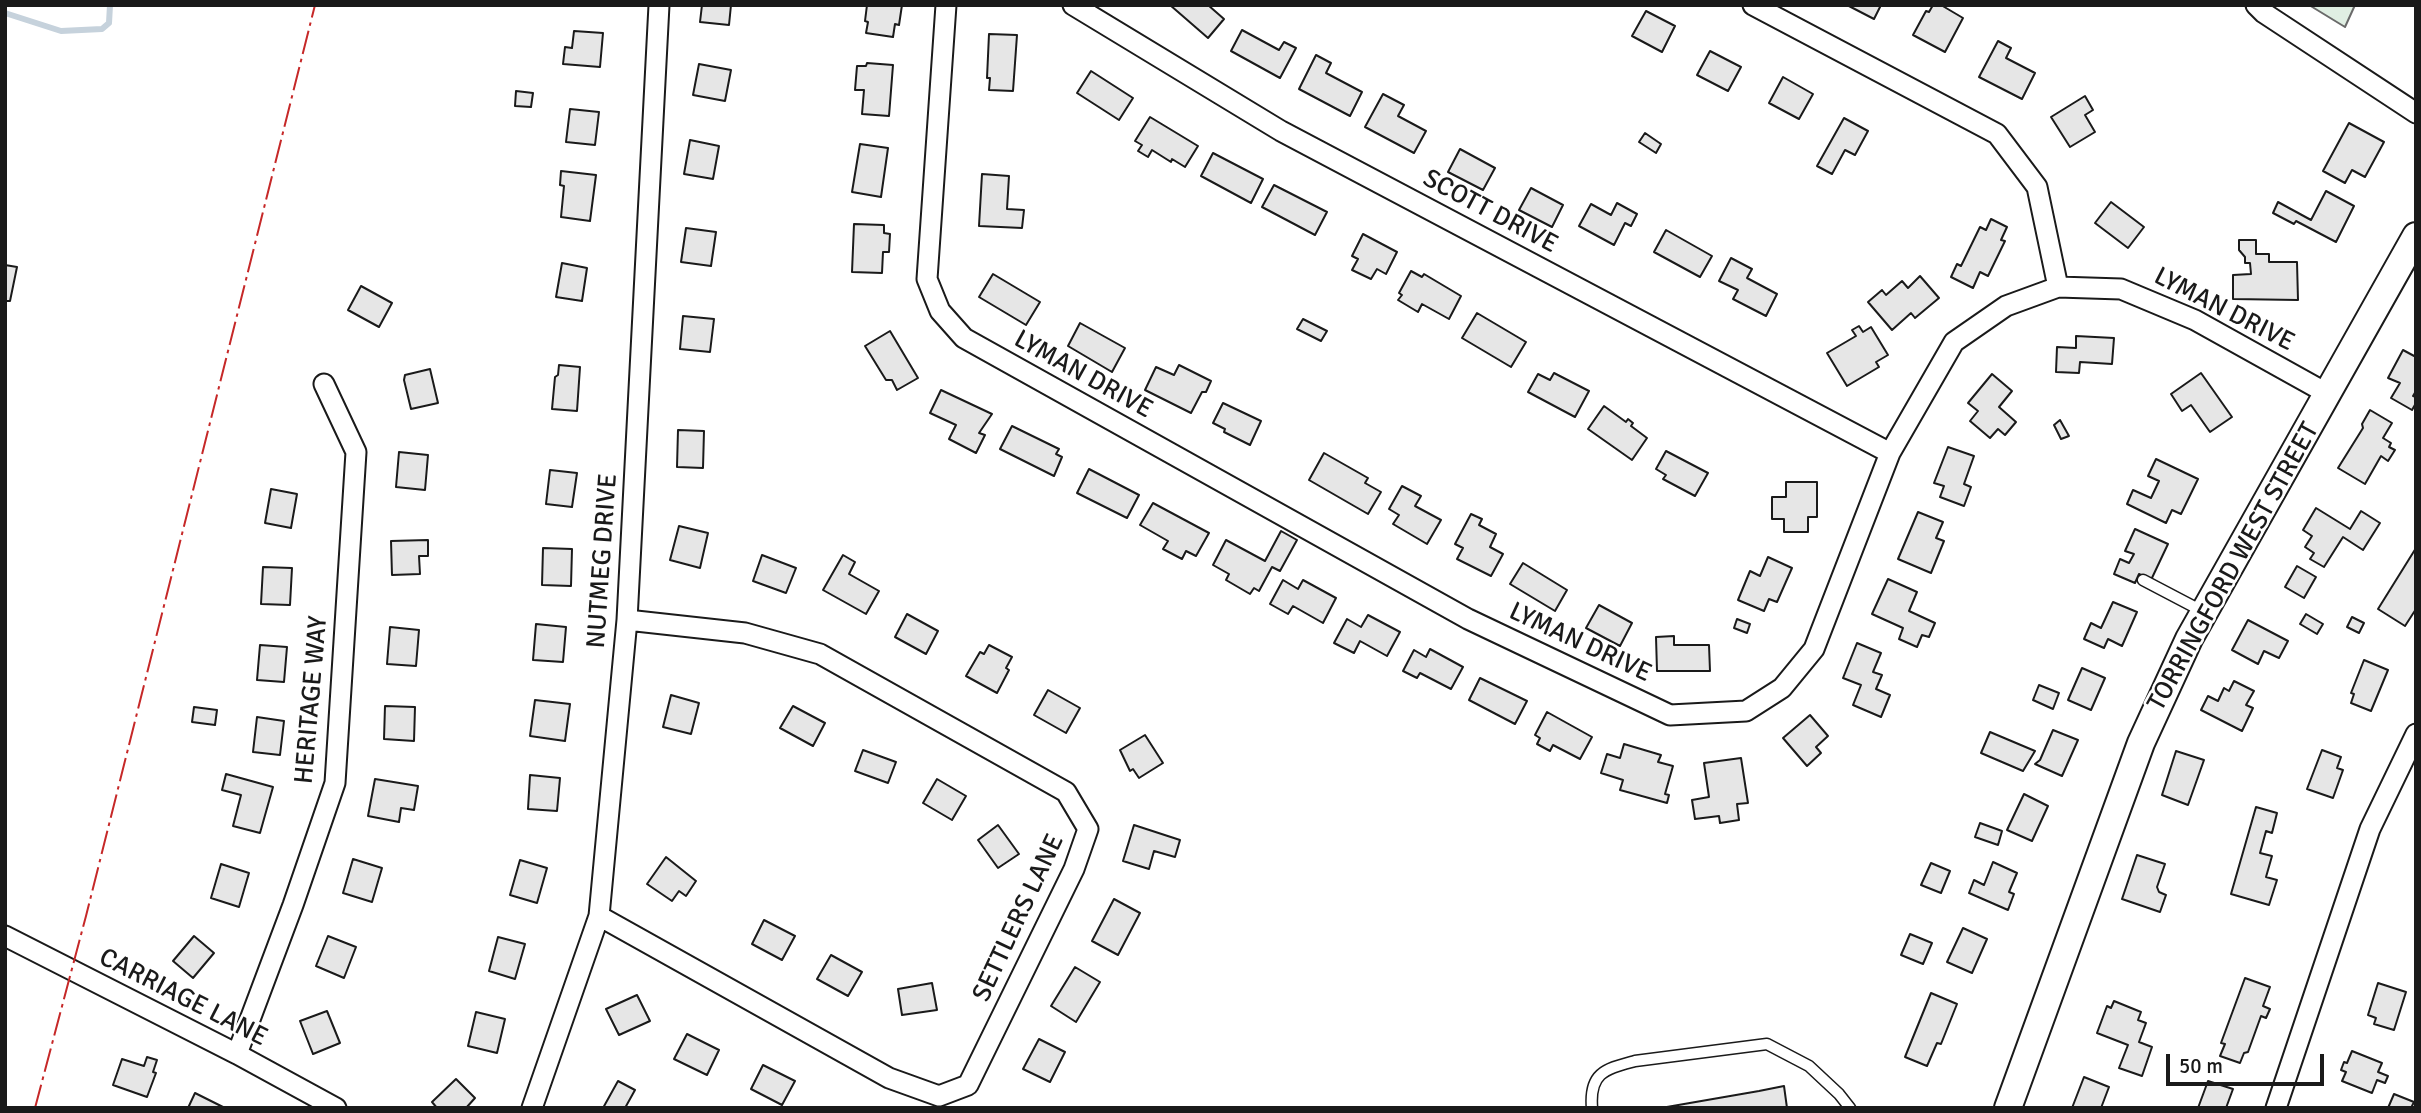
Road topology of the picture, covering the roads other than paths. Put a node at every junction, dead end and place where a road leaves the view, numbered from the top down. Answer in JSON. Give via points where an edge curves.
{"nodes":[{"id":1,"x":659,"y":5,"type":"edge"},
{"id":2,"x":946,"y":5,"type":"edge"},
{"id":3,"x":1073,"y":5,"type":"edge"},
{"id":4,"x":1753,"y":5,"type":"edge"},
{"id":5,"x":2256,"y":5,"type":"edge"},
{"id":6,"x":2416,"y":113,"type":"edge"},
{"id":7,"x":2416,"y":236,"type":"edge"},
{"id":8,"x":2058,"y":287,"type":"junction"},
{"id":9,"x":324,"y":384,"type":"dead end"},
{"id":10,"x":2328,"y":394,"type":"junction"},
{"id":11,"x":1889,"y":453,"type":"junction"},
{"id":12,"x":2143,"y":580,"type":"dead end"},
{"id":13,"x":2205,"y":612,"type":"junction"},
{"id":14,"x":627,"y":620,"type":"junction"},
{"id":15,"x":2416,"y":734,"type":"edge"},
{"id":16,"x":599,"y":916,"type":"junction"},
{"id":17,"x":5,"y":936,"type":"edge"},
{"id":18,"x":237,"y":1054,"type":"junction"},
{"id":19,"x":336,"y":1108,"type":"edge"},
{"id":20,"x":532,"y":1108,"type":"edge"},
{"id":21,"x":1592,"y":1108,"type":"edge"},
{"id":22,"x":1850,"y":1108,"type":"edge"},
{"id":23,"x":2008,"y":1108,"type":"edge"},
{"id":24,"x":2276,"y":1108,"type":"edge"}],
"edges":[{"from":1,"to":14,"type":"street","name":"NUTMEG DRIVE"},
{"from":2,"to":11,"type":"street","name":"LYMAN DRIVE","via":[[927,279],[940,311],[964,338],[1468,619],[1644,703],[1670,715],[1745,710],[1782,688],[1814,649]]},
{"from":3,"to":11,"type":"street","name":"SCOTT DRIVE","via":[[1281,131]]},
{"from":4,"to":8,"type":"street","via":[[1997,134],[2037,187]]},
{"from":5,"to":6,"type":"street"},
{"from":7,"to":10,"type":"main road","name":"TORRINGFORD WEST STREET"},
{"from":8,"to":10,"type":"street","name":"LYMAN DRIVE","via":[[2121,289],[2194,320]]},
{"from":8,"to":11,"type":"street","name":"LYMAN DRIVE","via":[[2006,306],[1954,342]]},
{"from":9,"to":18,"type":"street","name":"HERITAGE WAY","via":[[356,452],[335,783]]},
{"from":10,"to":13,"type":"main road","name":"TORRINGFORD WEST STREET"},
{"from":12,"to":13,"type":"lane"},
{"from":13,"to":23,"type":"main road","name":"TORRINGFORD WEST STREET","via":[[2141,743]]},
{"from":14,"to":16,"type":"street","name":"NUTMEG DRIVE"},
{"from":14,"to":16,"type":"street","name":"SETTLERS LANE","via":[[746,633],[820,654],[1066,792],[1088,829],[1074,869],[968,1085],[939,1097],[889,1078]]},
{"from":15,"to":24,"type":"street","via":[[2370,829]]},
{"from":16,"to":20,"type":"street","name":"NUTMEG DRIVE"},
{"from":17,"to":18,"type":"street","name":"CARRIAGE LANE"},
{"from":18,"to":19,"type":"street","name":"CARRIAGE LANE"},
{"from":21,"to":22,"type":"lane","via":[[1595,1080],[1615,1067],[1767,1044],[1809,1066]]}]}
